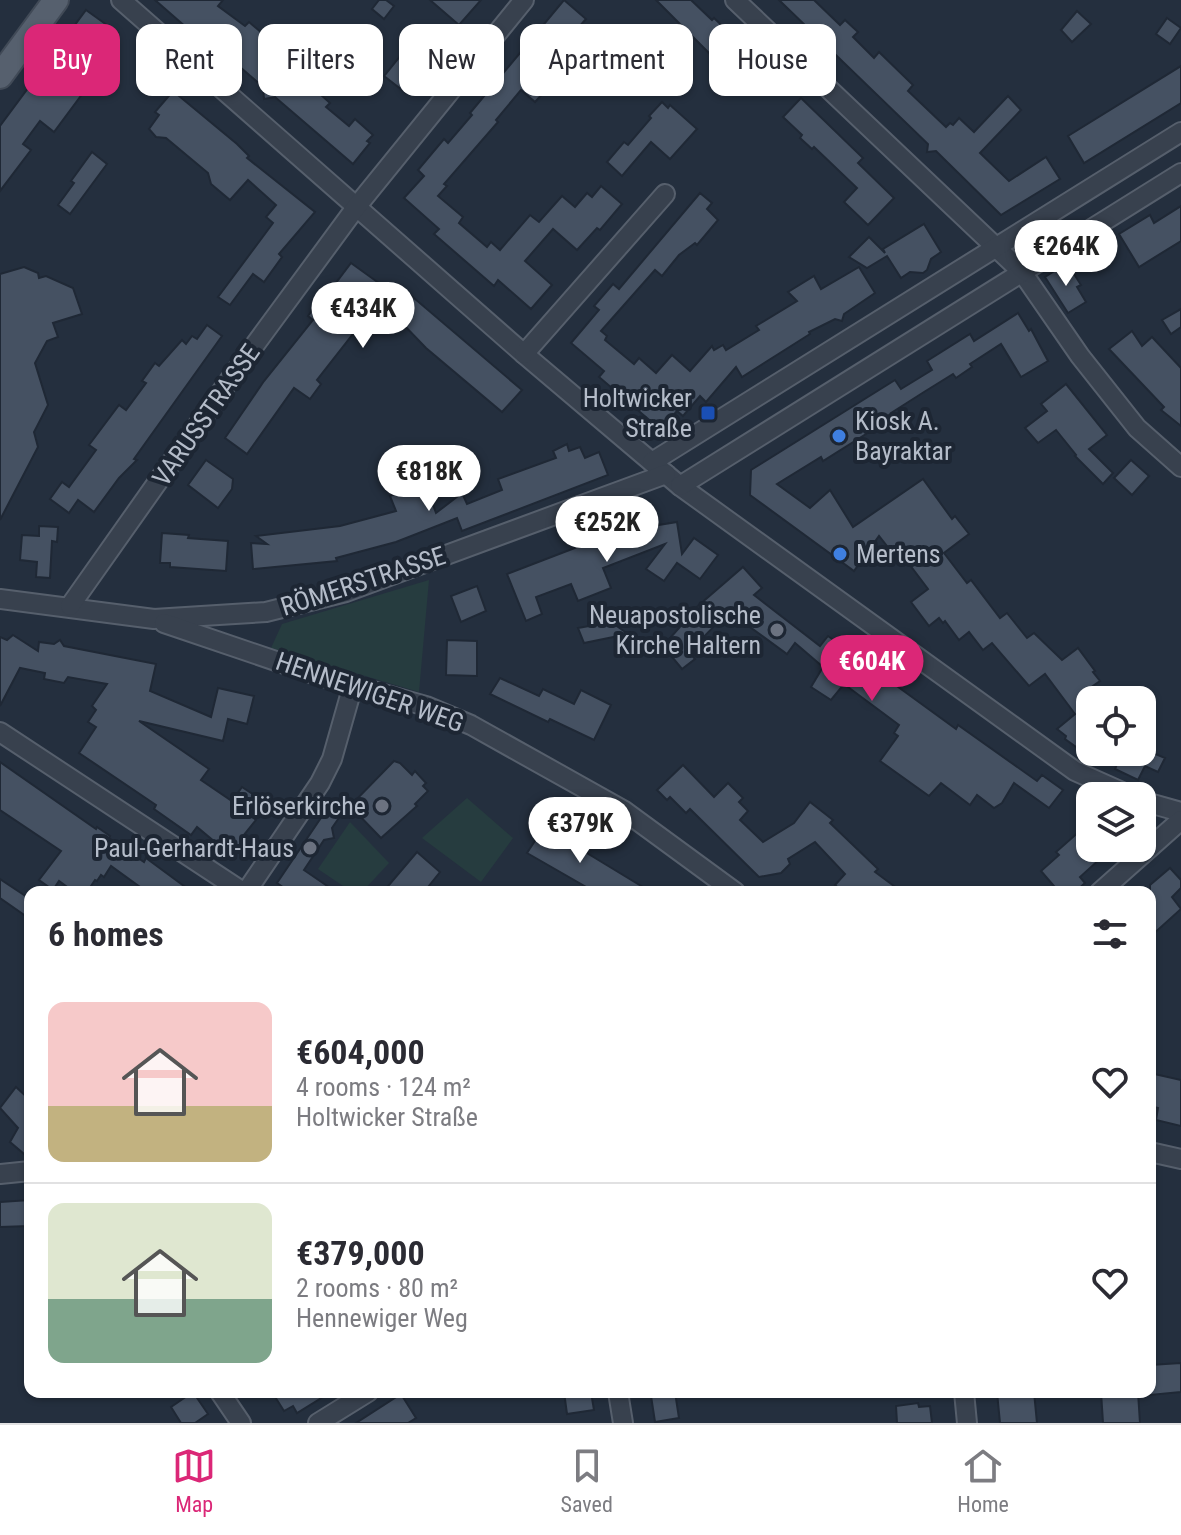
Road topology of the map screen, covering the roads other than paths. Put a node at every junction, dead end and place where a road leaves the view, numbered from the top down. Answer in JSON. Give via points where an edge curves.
{"nodes":[{"id":1,"x":56,"y":0,"type":"edge"},
{"id":2,"x":121,"y":0,"type":"edge"},
{"id":3,"x":524,"y":0,"type":"edge"},
{"id":4,"x":735,"y":0,"type":"edge"},
{"id":5,"x":0,"y":76,"type":"edge"},
{"id":6,"x":1181,"y":132,"type":"edge"},
{"id":7,"x":1181,"y":173,"type":"edge"},
{"id":8,"x":665,"y":194,"type":"dead end"},
{"id":9,"x":357,"y":206,"type":"junction"},
{"id":10,"x":994,"y":247,"type":"junction"},
{"id":11,"x":1022,"y":272,"type":"junction"},
{"id":12,"x":524,"y":354,"type":"junction"},
{"id":13,"x":1181,"y":467,"type":"edge"},
{"id":14,"x":666,"y":474,"type":"junction"},
{"id":15,"x":0,"y":599,"type":"edge"},
{"id":16,"x":70,"y":606,"type":"junction"},
{"id":17,"x":154,"y":619,"type":"junction"},
{"id":18,"x":353,"y":685,"type":"junction"},
{"id":19,"x":0,"y":732,"type":"edge"},
{"id":20,"x":1100,"y":782,"type":"edge"},
{"id":21,"x":1156,"y":805,"type":"edge"},
{"id":22,"x":1181,"y":812,"type":"edge"},
{"id":23,"x":1181,"y":820,"type":"edge"},
{"id":24,"x":235,"y":886,"type":"edge"},
{"id":25,"x":248,"y":886,"type":"edge"},
{"id":26,"x":727,"y":886,"type":"edge"},
{"id":27,"x":1107,"y":886,"type":"edge"},
{"id":28,"x":1156,"y":1153,"type":"edge"},
{"id":29,"x":1181,"y":1159,"type":"edge"},
{"id":30,"x":24,"y":1172,"type":"edge"},
{"id":31,"x":0,"y":1174,"type":"edge"},
{"id":32,"x":224,"y":1398,"type":"edge"},
{"id":33,"x":358,"y":1398,"type":"edge"},
{"id":34,"x":619,"y":1398,"type":"edge"},
{"id":35,"x":965,"y":1398,"type":"edge"},
{"id":36,"x":241,"y":1423,"type":"edge"},
{"id":37,"x":318,"y":1423,"type":"edge"},
{"id":38,"x":623,"y":1423,"type":"edge"},
{"id":39,"x":967,"y":1423,"type":"edge"}],
"edges":[{"from":1,"to":5,"type":"main road"},
{"from":2,"to":9,"type":"street"},
{"from":3,"to":9,"type":"street","name":"VARUSSTRASSE"},
{"from":4,"to":10,"type":"street"},
{"from":6,"to":10,"type":"street","name":"RÖMERSTRASSE"},
{"from":7,"to":11,"type":"street","name":"RÖMERSTRASSE"},
{"from":8,"to":12,"type":"street"},
{"from":9,"to":12,"type":"street"},
{"from":9,"to":16,"type":"street","name":"VARUSSTRASSE"},
{"from":10,"to":11,"type":"street"},
{"from":10,"to":14,"type":"street","name":"RÖMERSTRASSE"},
{"from":11,"to":13,"type":"street","via":[[1137,428]]},
{"from":11,"to":14,"type":"street","name":"RÖMERSTRASSE"},
{"from":12,"to":14,"type":"street"},
{"from":14,"to":17,"type":"street","name":"RÖMERSTRASSE","via":[[346,592],[266,612]]},
{"from":14,"to":20,"type":"street","via":[[1075,771]]},
{"from":15,"to":16,"type":"street","name":"RÖMERSTRASSE"},
{"from":16,"to":17,"type":"street","name":"RÖMERSTRASSE"},
{"from":17,"to":18,"type":"street","name":"HENNEWIGER WEG"},
{"from":18,"to":25,"type":"street","via":[[320,783]]},
{"from":18,"to":26,"type":"street","name":"HENNEWIGER WEG","via":[[437,710],[564,776],[623,810]]},
{"from":19,"to":24,"type":"street"},
{"from":21,"to":22,"type":"street"},
{"from":23,"to":27,"type":"street"},
{"from":28,"to":29,"type":"street"},
{"from":30,"to":31,"type":"street"},
{"from":32,"to":36,"type":"street"},
{"from":33,"to":37,"type":"street"},
{"from":34,"to":38,"type":"street"},
{"from":35,"to":39,"type":"street"}]}
